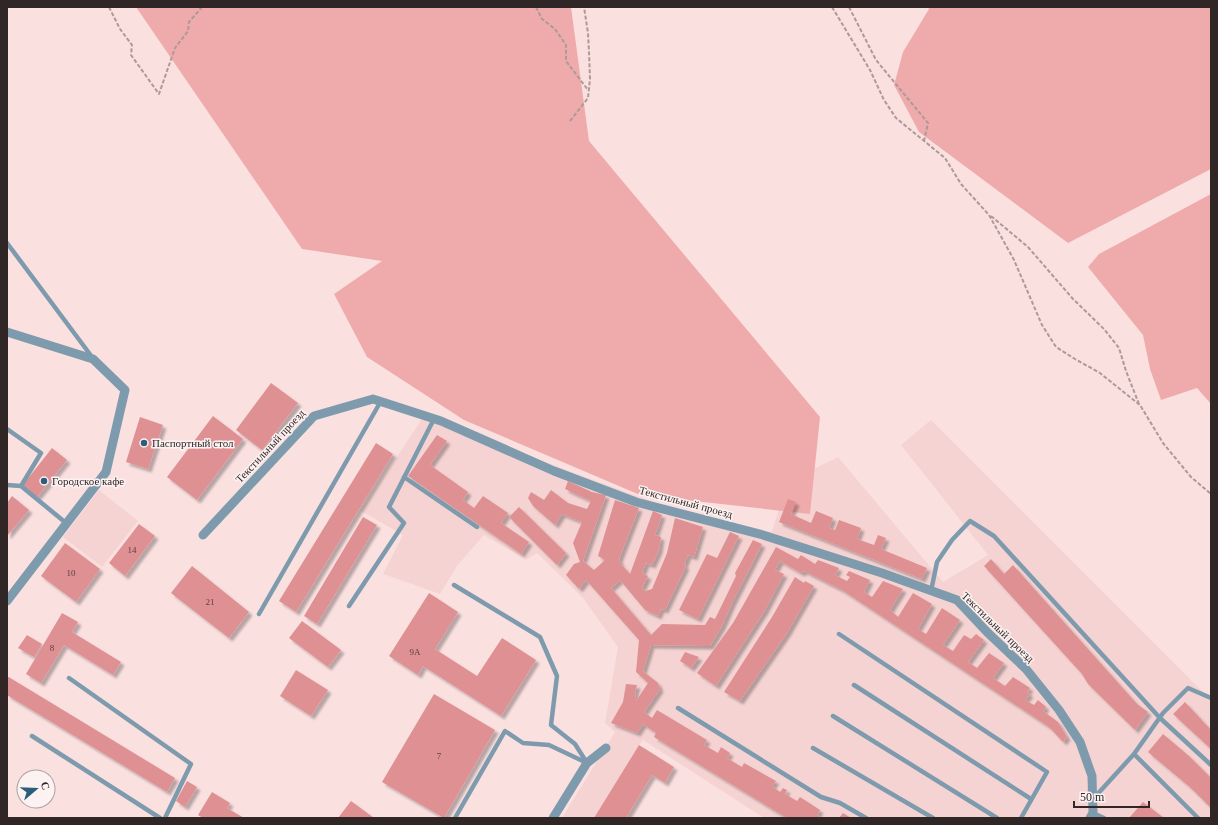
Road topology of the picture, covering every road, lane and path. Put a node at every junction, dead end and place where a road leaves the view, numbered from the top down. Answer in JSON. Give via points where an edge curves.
{"nodes":[{"id":1,"x":109,"y":7,"type":"edge"},
{"id":2,"x":202,"y":7,"type":"edge"},
{"id":3,"x":536,"y":7,"type":"edge"},
{"id":4,"x":584,"y":7,"type":"edge"},
{"id":5,"x":832,"y":7,"type":"edge"},
{"id":6,"x":849,"y":7,"type":"edge"},
{"id":7,"x":588,"y":90,"type":"junction"},
{"id":8,"x":570,"y":120,"type":"dead end"},
{"id":9,"x":924,"y":141,"type":"junction"},
{"id":10,"x":989,"y":215,"type":"junction"},
{"id":11,"x":7,"y":243,"type":"edge"},
{"id":12,"x":7,"y":332,"type":"edge"},
{"id":13,"x":93,"y":359,"type":"junction"},
{"id":14,"x":381,"y":401,"type":"junction"},
{"id":15,"x":1140,"y":405,"type":"junction"},
{"id":16,"x":434,"y":419,"type":"junction"},
{"id":17,"x":7,"y":429,"type":"edge"},
{"id":18,"x":404,"y":477,"type":"junction"},
{"id":19,"x":7,"y":485,"type":"edge"},
{"id":20,"x":20,"y":486,"type":"junction"},
{"id":21,"x":1211,"y":494,"type":"edge"},
{"id":22,"x":66,"y":523,"type":"junction"},
{"id":23,"x":477,"y":527,"type":"dead end"},
{"id":24,"x":203,"y":535,"type":"dead end"},
{"id":25,"x":454,"y":585,"type":"dead end"},
{"id":26,"x":931,"y":591,"type":"junction"},
{"id":27,"x":7,"y":601,"type":"edge"},
{"id":28,"x":349,"y":606,"type":"dead end"},
{"id":29,"x":259,"y":614,"type":"dead end"},
{"id":30,"x":839,"y":634,"type":"dead end"},
{"id":31,"x":69,"y":678,"type":"dead end"},
{"id":32,"x":854,"y":685,"type":"dead end"},
{"id":33,"x":1211,"y":698,"type":"edge"},
{"id":34,"x":678,"y":708,"type":"dead end"},
{"id":35,"x":833,"y":716,"type":"dead end"},
{"id":36,"x":1160,"y":718,"type":"junction"},
{"id":37,"x":32,"y":736,"type":"dead end"},
{"id":38,"x":606,"y":748,"type":"dead end"},
{"id":39,"x":813,"y":748,"type":"dead end"},
{"id":40,"x":1134,"y":754,"type":"junction"},
{"id":41,"x":587,"y":763,"type":"junction"},
{"id":42,"x":1211,"y":765,"type":"edge"},
{"id":43,"x":1031,"y":800,"type":"junction"},
{"id":44,"x":1092,"y":800,"type":"junction"},
{"id":45,"x":1091,"y":816,"type":"edge"},
{"id":46,"x":160,"y":818,"type":"edge"},
{"id":47,"x":165,"y":818,"type":"edge"},
{"id":48,"x":455,"y":818,"type":"edge"},
{"id":49,"x":553,"y":818,"type":"edge"},
{"id":50,"x":866,"y":818,"type":"edge"},
{"id":51,"x":933,"y":818,"type":"edge"},
{"id":52,"x":997,"y":818,"type":"edge"},
{"id":53,"x":1021,"y":818,"type":"edge"},
{"id":54,"x":1104,"y":818,"type":"edge"},
{"id":55,"x":1198,"y":818,"type":"edge"}],
"edges":[{"from":1,"to":2,"type":"path","via":[[132,45],[131,55],[158,94],[175,48],[188,31],[189,22]]},
{"from":3,"to":7,"type":"path","via":[[542,19],[555,29],[566,44],[566,61]]},
{"from":4,"to":7,"type":"path","via":[[589,46]]},
{"from":5,"to":9,"type":"path","via":[[896,118]]},
{"from":6,"to":9,"type":"path","via":[[876,60],[928,123]]},
{"from":7,"to":8,"type":"path","via":[[588,98]]},
{"from":9,"to":10,"type":"path","via":[[945,158],[962,184]]},
{"from":10,"to":15,"type":"path","via":[[1028,247],[1073,299],[1104,329],[1119,348]]},
{"from":10,"to":15,"type":"path","via":[[1014,260],[1042,325],[1056,347],[1100,373]]},
{"from":11,"to":13,"type":"lane"},
{"from":12,"to":13,"type":"street"},
{"from":13,"to":22,"type":"street","via":[[125,390],[106,472]]},
{"from":14,"to":16,"type":"street","name":"Текстильный проезд"},
{"from":14,"to":24,"type":"street","name":"Текстильный проезд","via":[[373,398],[314,416]]},
{"from":14,"to":29,"type":"lane"},
{"from":15,"to":21,"type":"path","via":[[1163,443],[1191,477]]},
{"from":16,"to":18,"type":"lane"},
{"from":16,"to":26,"type":"street","name":"Текстильный проезд","via":[[554,471],[636,502],[763,535]]},
{"from":17,"to":20,"type":"lane","via":[[41,453]]},
{"from":18,"to":23,"type":"lane"},
{"from":18,"to":28,"type":"lane","via":[[389,507],[404,523]]},
{"from":19,"to":20,"type":"lane"},
{"from":20,"to":22,"type":"lane"},
{"from":22,"to":27,"type":"street"},
{"from":25,"to":41,"type":"lane","via":[[540,637],[557,676],[552,726],[575,744]]},
{"from":26,"to":36,"type":"lane","via":[[937,562],[952,540],[970,521],[994,536]]},
{"from":26,"to":44,"type":"street","name":"Текстильный проезд","via":[[957,600],[1026,669],[1059,710],[1080,742],[1092,776]]},
{"from":30,"to":43,"type":"lane","via":[[1047,772]]},
{"from":31,"to":47,"type":"lane","via":[[191,764]]},
{"from":32,"to":43,"type":"lane"},
{"from":33,"to":36,"type":"lane","via":[[1188,688]]},
{"from":34,"to":50,"type":"lane","via":[[821,798],[840,802]]},
{"from":35,"to":52,"type":"lane"},
{"from":36,"to":40,"type":"lane"},
{"from":36,"to":42,"type":"lane"},
{"from":37,"to":46,"type":"lane"},
{"from":38,"to":41,"type":"street"},
{"from":39,"to":51,"type":"lane"},
{"from":40,"to":44,"type":"lane"},
{"from":40,"to":55,"type":"lane"},
{"from":41,"to":48,"type":"lane","via":[[549,745],[524,743],[505,731]]},
{"from":41,"to":49,"type":"street"},
{"from":43,"to":53,"type":"lane"},
{"from":44,"to":45,"type":"street","name":"Текстильный проезд"},
{"from":45,"to":54,"type":"lane"}]}
